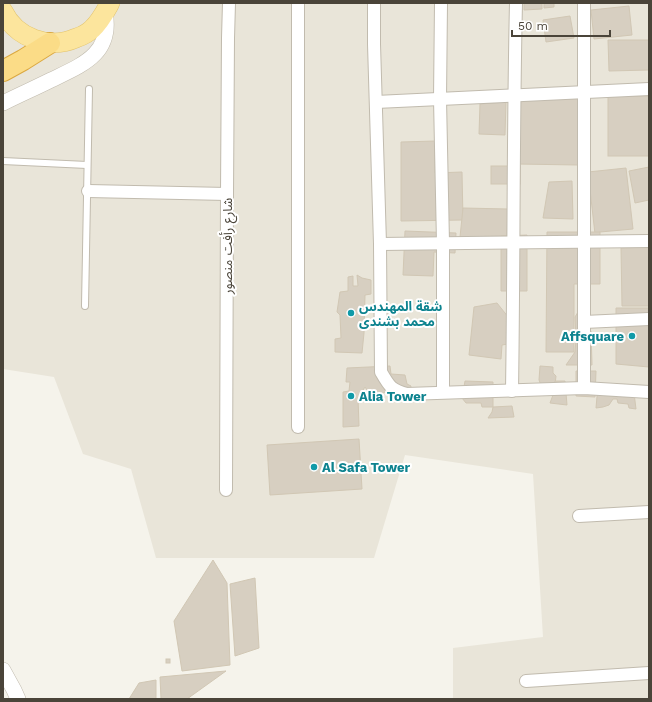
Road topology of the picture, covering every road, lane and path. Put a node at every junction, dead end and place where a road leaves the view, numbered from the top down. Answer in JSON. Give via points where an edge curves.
{"nodes":[{"id":1,"x":230,"y":3,"type":"edge"},
{"id":2,"x":298,"y":3,"type":"edge"},
{"id":3,"x":374,"y":3,"type":"edge"},
{"id":4,"x":441,"y":3,"type":"edge"},
{"id":5,"x":516,"y":3,"type":"edge"},
{"id":6,"x":584,"y":3,"type":"edge"},
{"id":7,"x":107,"y":8,"type":"edge"},
{"id":8,"x":3,"y":11,"type":"edge"},
{"id":9,"x":50,"y":43,"type":"junction"},
{"id":10,"x":3,"y":71,"type":"edge"},
{"id":11,"x":89,"y":89,"type":"dead end"},
{"id":12,"x":649,"y":89,"type":"edge"},
{"id":13,"x":584,"y":92,"type":"junction"},
{"id":14,"x":514,"y":96,"type":"junction"},
{"id":15,"x":440,"y":99,"type":"junction"},
{"id":16,"x":376,"y":102,"type":"junction"},
{"id":17,"x":3,"y":103,"type":"edge"},
{"id":18,"x":3,"y":161,"type":"edge"},
{"id":19,"x":87,"y":165,"type":"junction"},
{"id":20,"x":88,"y":191,"type":"junction"},
{"id":21,"x":227,"y":194,"type":"junction"},
{"id":22,"x":649,"y":241,"type":"edge"},
{"id":23,"x":514,"y":242,"type":"junction"},
{"id":24,"x":584,"y":242,"type":"junction"},
{"id":25,"x":443,"y":243,"type":"junction"},
{"id":26,"x":380,"y":244,"type":"junction"},
{"id":27,"x":85,"y":306,"type":"dead end"},
{"id":28,"x":649,"y":319,"type":"edge"},
{"id":29,"x":584,"y":322,"type":"junction"},
{"id":30,"x":584,"y":388,"type":"junction"},
{"id":31,"x":512,"y":390,"type":"junction"},
{"id":32,"x":443,"y":392,"type":"junction"},
{"id":33,"x":649,"y":392,"type":"edge"},
{"id":34,"x":298,"y":427,"type":"dead end"},
{"id":35,"x":226,"y":490,"type":"dead end"},
{"id":36,"x":649,"y":512,"type":"edge"},
{"id":37,"x":580,"y":516,"type":"dead end"},
{"id":38,"x":3,"y":670,"type":"edge"},
{"id":39,"x":649,"y":673,"type":"edge"},
{"id":40,"x":526,"y":681,"type":"dead end"},
{"id":41,"x":18,"y":699,"type":"edge"}],
"edges":[{"from":1,"to":21,"type":"street","name":"شارع رأفت منصور"},
{"from":2,"to":34,"type":"street"},
{"from":3,"to":16,"type":"street"},
{"from":4,"to":15,"type":"street"},
{"from":5,"to":14,"type":"street"},
{"from":6,"to":13,"type":"street"},
{"from":7,"to":9,"type":"main road","via":[[92,29],[83,35],[73,40]]},
{"from":7,"to":17,"type":"street","via":[[103,42],[89,60]]},
{"from":8,"to":9,"type":"main road","via":[[19,31],[39,41]]},
{"from":9,"to":10,"type":"highway"},
{"from":11,"to":19,"type":"lane"},
{"from":12,"to":13,"type":"street"},
{"from":13,"to":14,"type":"street"},
{"from":13,"to":24,"type":"street"},
{"from":14,"to":15,"type":"street"},
{"from":14,"to":23,"type":"street"},
{"from":15,"to":16,"type":"street"},
{"from":15,"to":25,"type":"street"},
{"from":16,"to":26,"type":"street"},
{"from":18,"to":19,"type":"lane"},
{"from":19,"to":20,"type":"lane"},
{"from":20,"to":21,"type":"street"},
{"from":20,"to":27,"type":"lane"},
{"from":21,"to":35,"type":"street","name":"شارع رأفت منصور"},
{"from":22,"to":24,"type":"street"},
{"from":23,"to":24,"type":"street"},
{"from":23,"to":25,"type":"street"},
{"from":23,"to":31,"type":"street"},
{"from":24,"to":29,"type":"street"},
{"from":25,"to":26,"type":"street"},
{"from":25,"to":32,"type":"street"},
{"from":26,"to":32,"type":"street","via":[[381,372],[391,388],[406,394]]},
{"from":28,"to":29,"type":"street"},
{"from":29,"to":30,"type":"street"},
{"from":30,"to":31,"type":"street"},
{"from":30,"to":33,"type":"street"},
{"from":31,"to":32,"type":"street"},
{"from":36,"to":37,"type":"street"},
{"from":38,"to":41,"type":"street"},
{"from":39,"to":40,"type":"street"}]}
